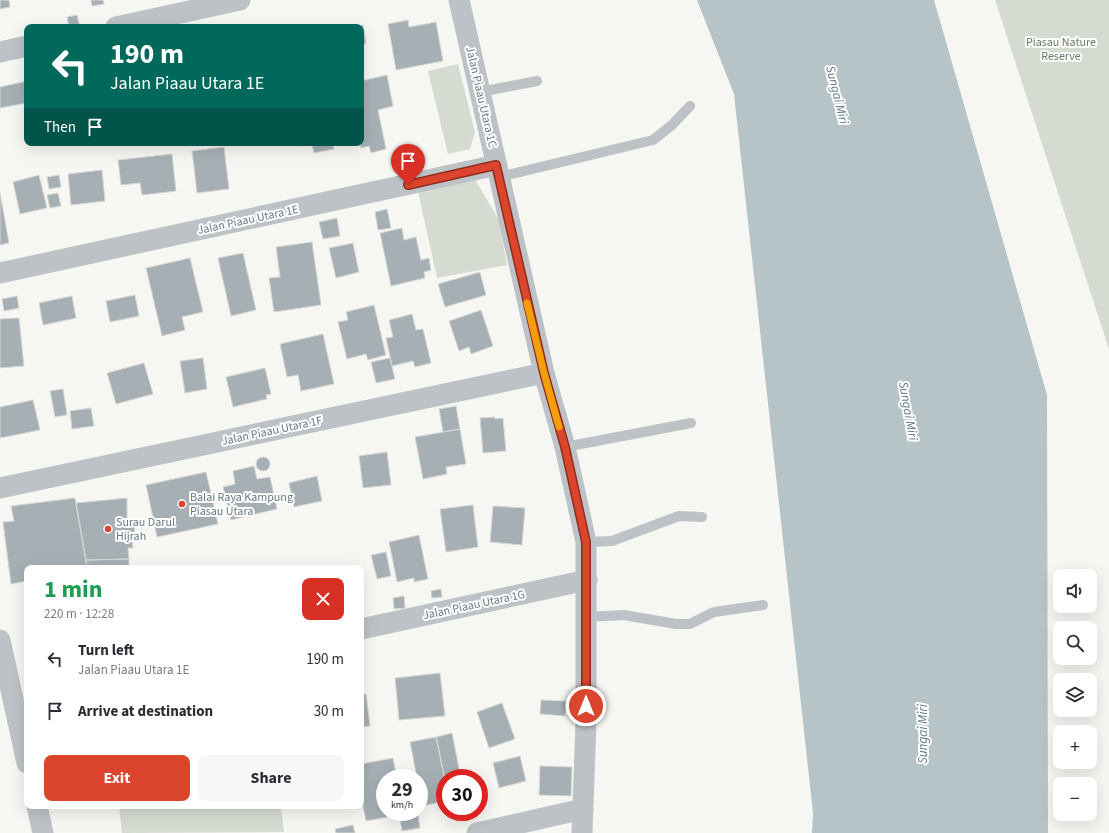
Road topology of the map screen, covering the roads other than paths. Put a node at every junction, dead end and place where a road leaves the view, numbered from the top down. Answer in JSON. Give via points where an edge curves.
{"nodes":[{"id":1,"x":240,"y":0,"type":"edge"},
{"id":2,"x":459,"y":0,"type":"edge"},
{"id":3,"x":130,"y":24,"type":"edge"},
{"id":4,"x":24,"y":47,"type":"edge"},
{"id":5,"x":0,"y":52,"type":"edge"},
{"id":6,"x":537,"y":81,"type":"dead end"},
{"id":7,"x":480,"y":92,"type":"junction"},
{"id":8,"x":690,"y":106,"type":"dead end"},
{"id":9,"x":498,"y":171,"type":"junction"},
{"id":10,"x":0,"y":274,"type":"edge"},
{"id":11,"x":544,"y":373,"type":"junction"},
{"id":12,"x":691,"y":423,"type":"dead end"},
{"id":13,"x":565,"y":447,"type":"junction"},
{"id":14,"x":0,"y":488,"type":"edge"},
{"id":15,"x":702,"y":517,"type":"dead end"},
{"id":16,"x":586,"y":542,"type":"junction"},
{"id":17,"x":587,"y":580,"type":"junction"},
{"id":18,"x":763,"y":605,"type":"dead end"},
{"id":19,"x":586,"y":617,"type":"junction"},
{"id":20,"x":364,"y":628,"type":"edge"},
{"id":21,"x":0,"y":640,"type":"edge"},
{"id":22,"x":24,"y":749,"type":"edge"},
{"id":23,"x":38,"y":809,"type":"edge"},
{"id":24,"x":583,"y":809,"type":"junction"},
{"id":25,"x":42,"y":833,"type":"edge"},
{"id":26,"x":477,"y":833,"type":"edge"},
{"id":27,"x":582,"y":833,"type":"edge"}],
"edges":[{"from":1,"to":3,"type":"street"},
{"from":2,"to":7,"type":"street","name":"Jalan Piaau Utara 1C"},
{"from":4,"to":5,"type":"street"},
{"from":6,"to":7,"type":"lane"},
{"from":7,"to":9,"type":"street","name":"Jalan Piaau Utara 1C"},
{"from":8,"to":9,"type":"lane","via":[[653,140]]},
{"from":9,"to":10,"type":"street","name":"Jalan Piaau Utara 1E"},
{"from":9,"to":11,"type":"street","name":"Jalan Piaau Utara 1C"},
{"from":11,"to":13,"type":"street","name":"Jalan Piaau Utara 1C"},
{"from":11,"to":14,"type":"street","name":"Jalan Piaau Utara 1F"},
{"from":12,"to":13,"type":"lane"},
{"from":13,"to":16,"type":"street","name":"Jalan Piaau Utara 1C"},
{"from":15,"to":16,"type":"lane","via":[[679,516],[612,541]]},
{"from":16,"to":17,"type":"street","name":"Jalan Piaau Utara 1C"},
{"from":17,"to":19,"type":"street","name":"Jalan Piaau Utara 1C"},
{"from":17,"to":20,"type":"street","name":"Jalan Piaau Utara 1G"},
{"from":18,"to":19,"type":"lane","via":[[714,612],[690,624],[624,615]]},
{"from":19,"to":24,"type":"street","name":"Jalan Piaau Utara 1C"},
{"from":21,"to":22,"type":"street"},
{"from":23,"to":25,"type":"street"},
{"from":24,"to":26,"type":"street"},
{"from":24,"to":27,"type":"street","name":"Jalan Piaau Utara 1C"}]}
